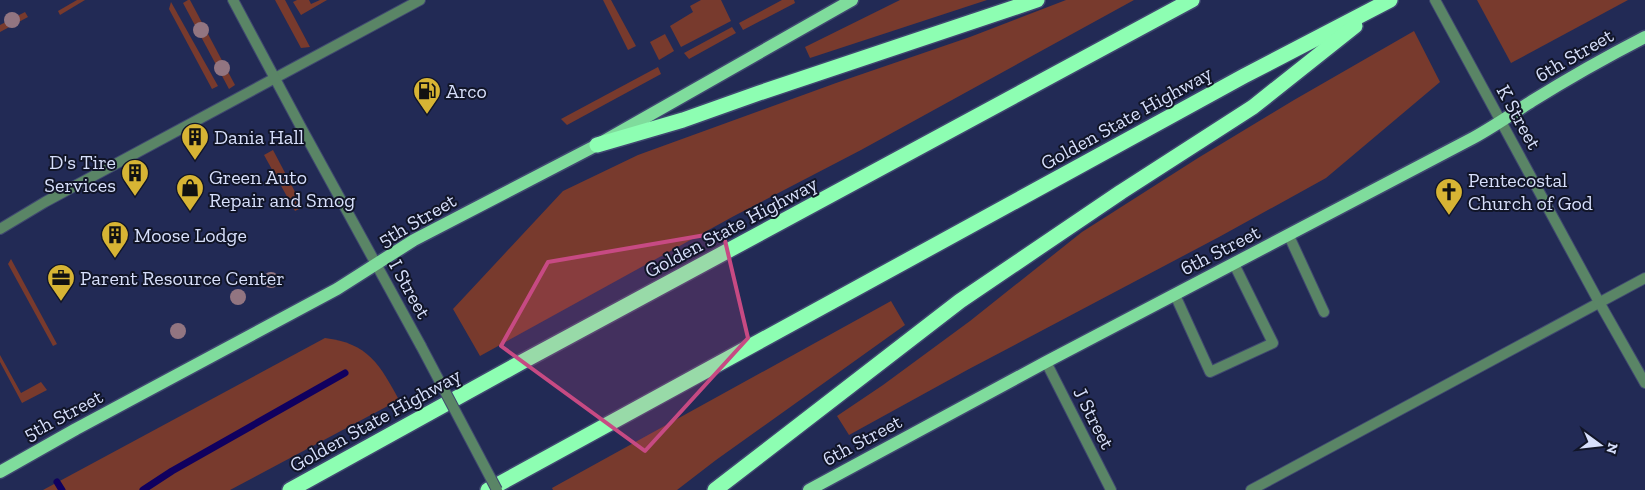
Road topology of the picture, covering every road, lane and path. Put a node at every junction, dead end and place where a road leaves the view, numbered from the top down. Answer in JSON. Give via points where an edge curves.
{"nodes":[{"id":1,"x":233,"y":0,"type":"edge"},
{"id":2,"x":420,"y":0,"type":"edge"},
{"id":3,"x":1037,"y":0,"type":"edge"},
{"id":4,"x":1192,"y":0,"type":"edge"},
{"id":5,"x":1435,"y":0,"type":"edge"},
{"id":6,"x":846,"y":1,"type":"edge"},
{"id":7,"x":1386,"y":2,"type":"edge"},
{"id":8,"x":1645,"y":37,"type":"edge"},
{"id":9,"x":275,"y":80,"type":"junction"},
{"id":10,"x":1501,"y":122,"type":"junction"},
{"id":11,"x":597,"y":144,"type":"junction"},
{"id":12,"x":0,"y":229,"type":"edge"},
{"id":13,"x":1288,"y":236,"type":"junction"},
{"id":14,"x":376,"y":264,"type":"junction"},
{"id":15,"x":1234,"y":264,"type":"junction"},
{"id":16,"x":1645,"y":278,"type":"edge"},
{"id":17,"x":1174,"y":295,"type":"junction"},
{"id":18,"x":1599,"y":302,"type":"junction"},
{"id":19,"x":1324,"y":312,"type":"dead end"},
{"id":20,"x":1046,"y":362,"type":"junction"},
{"id":21,"x":1645,"y":382,"type":"edge"},
{"id":22,"x":0,"y":472,"type":"edge"},
{"id":23,"x":290,"y":490,"type":"edge"},
{"id":24,"x":488,"y":490,"type":"edge"},
{"id":25,"x":497,"y":490,"type":"edge"},
{"id":26,"x":715,"y":490,"type":"edge"},
{"id":27,"x":809,"y":490,"type":"edge"},
{"id":28,"x":1111,"y":490,"type":"edge"},
{"id":29,"x":1251,"y":490,"type":"edge"}],
"edges":[{"from":1,"to":9,"type":"street","name":"I Street"},
{"from":2,"to":9,"type":"street"},
{"from":3,"to":11,"type":"highway","via":[[683,120]]},
{"from":4,"to":23,"type":"highway","name":"Golden State Highway"},
{"from":5,"to":10,"type":"street","name":"K Street"},
{"from":6,"to":11,"type":"main road","name":"5th Street"},
{"from":7,"to":24,"type":"highway","name":"Golden State Highway","via":[[1244,76]]},
{"from":7,"to":26,"type":"highway","via":[[1253,107],[960,301]]},
{"from":8,"to":10,"type":"main road","name":"6th Street","via":[[1565,81]]},
{"from":9,"to":12,"type":"street"},
{"from":9,"to":14,"type":"street","name":"I Street"},
{"from":10,"to":13,"type":"main road","name":"6th Street"},
{"from":10,"to":18,"type":"street","name":"K Street"},
{"from":11,"to":14,"type":"main road","name":"5th Street","via":[[414,240]]},
{"from":13,"to":15,"type":"main road","name":"6th Street"},
{"from":13,"to":19,"type":"street"},
{"from":14,"to":22,"type":"main road","name":"5th Street","via":[[337,289]]},
{"from":14,"to":25,"type":"street","name":"I Street","bridge":true},
{"from":15,"to":17,"type":"main road","name":"6th Street"},
{"from":15,"to":17,"type":"street","via":[[1273,342],[1210,372]]},
{"from":16,"to":18,"type":"street"},
{"from":17,"to":20,"type":"main road","name":"6th Street"},
{"from":18,"to":21,"type":"street","name":"K Street"},
{"from":18,"to":29,"type":"street"},
{"from":20,"to":27,"type":"main road","name":"6th Street"},
{"from":20,"to":28,"type":"street","name":"J Street"}]}
